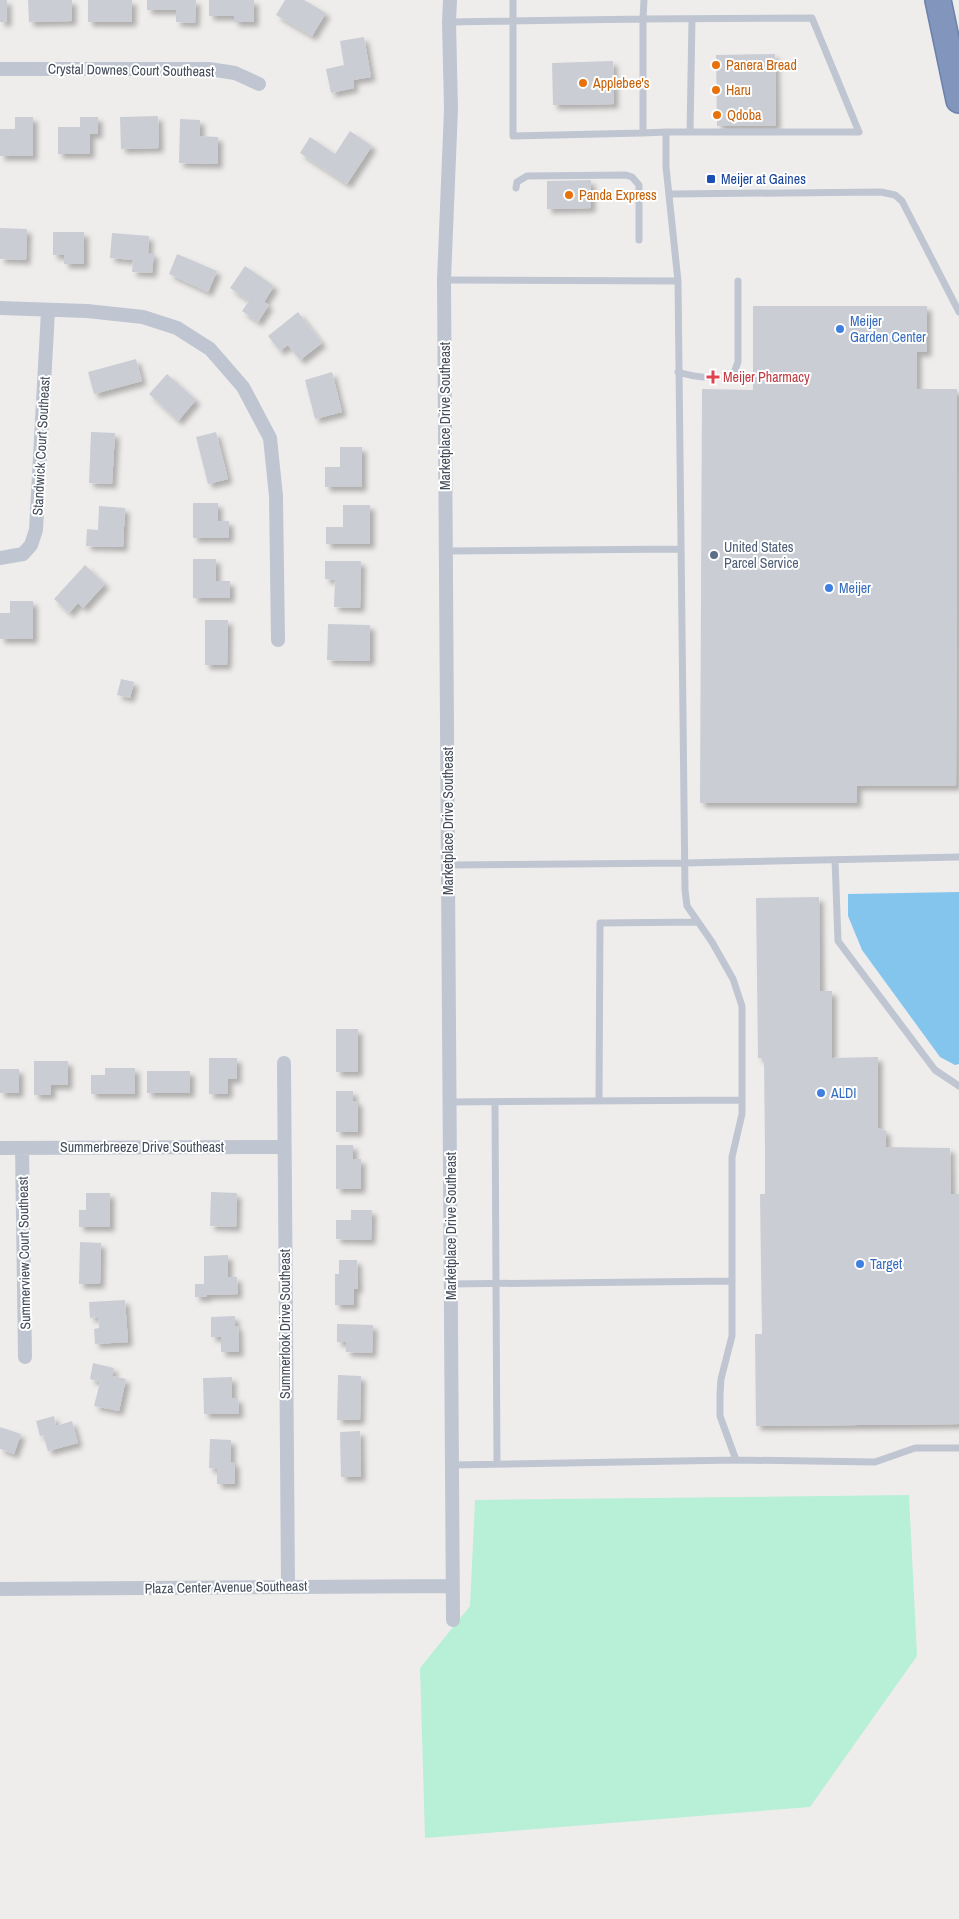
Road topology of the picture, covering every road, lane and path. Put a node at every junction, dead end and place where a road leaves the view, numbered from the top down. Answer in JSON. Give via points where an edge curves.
{"nodes":[{"id":1,"x":444,"y":0,"type":"edge"},
{"id":2,"x":450,"y":0,"type":"edge"},
{"id":3,"x":513,"y":0,"type":"edge"},
{"id":4,"x":644,"y":0,"type":"edge"},
{"id":5,"x":938,"y":0,"type":"edge"},
{"id":6,"x":643,"y":19,"type":"junction"},
{"id":7,"x":692,"y":19,"type":"junction"},
{"id":8,"x":449,"y":22,"type":"junction"},
{"id":9,"x":513,"y":22,"type":"junction"},
{"id":10,"x":0,"y":69,"type":"edge"},
{"id":11,"x":258,"y":84,"type":"dead end"},
{"id":12,"x":959,"y":100,"type":"edge"},
{"id":13,"x":666,"y":132,"type":"junction"},
{"id":14,"x":690,"y":132,"type":"junction"},
{"id":15,"x":643,"y":133,"type":"junction"},
{"id":16,"x":516,"y":188,"type":"dead end"},
{"id":17,"x":670,"y":194,"type":"junction"},
{"id":18,"x":639,"y":240,"type":"dead end"},
{"id":19,"x":444,"y":280,"type":"junction"},
{"id":20,"x":678,"y":281,"type":"junction"},
{"id":21,"x":738,"y":281,"type":"dead end"},
{"id":22,"x":0,"y":308,"type":"edge"},
{"id":23,"x":48,"y":311,"type":"junction"},
{"id":24,"x":959,"y":312,"type":"edge"},
{"id":25,"x":678,"y":372,"type":"junction"},
{"id":26,"x":680,"y":548,"type":"junction"},
{"id":27,"x":446,"y":551,"type":"junction"},
{"id":28,"x":0,"y":558,"type":"edge"},
{"id":29,"x":278,"y":640,"type":"dead end"},
{"id":30,"x":959,"y":857,"type":"edge"},
{"id":31,"x":835,"y":860,"type":"junction"},
{"id":32,"x":684,"y":863,"type":"junction"},
{"id":33,"x":448,"y":865,"type":"junction"},
{"id":34,"x":698,"y":922,"type":"junction"},
{"id":35,"x":284,"y":1063,"type":"dead end"},
{"id":36,"x":959,"y":1086,"type":"edge"},
{"id":37,"x":742,"y":1100,"type":"junction"},
{"id":38,"x":450,"y":1102,"type":"junction"},
{"id":39,"x":495,"y":1102,"type":"junction"},
{"id":40,"x":599,"y":1102,"type":"junction"},
{"id":41,"x":284,"y":1147,"type":"junction"},
{"id":42,"x":0,"y":1148,"type":"edge"},
{"id":43,"x":22,"y":1148,"type":"junction"},
{"id":44,"x":732,"y":1281,"type":"junction"},
{"id":45,"x":451,"y":1284,"type":"junction"},
{"id":46,"x":496,"y":1284,"type":"junction"},
{"id":47,"x":26,"y":1358,"type":"dead end"},
{"id":48,"x":959,"y":1448,"type":"edge"},
{"id":49,"x":736,"y":1460,"type":"junction"},
{"id":50,"x":497,"y":1464,"type":"junction"},
{"id":51,"x":452,"y":1465,"type":"junction"},
{"id":52,"x":288,"y":1586,"type":"junction"},
{"id":53,"x":453,"y":1586,"type":"junction"},
{"id":54,"x":0,"y":1590,"type":"edge"},
{"id":55,"x":453,"y":1620,"type":"dead end"}],
"edges":[{"from":1,"to":8,"type":"street","name":"Marketplace Drive Southeast"},
{"from":2,"to":8,"type":"street","name":"Marketplace Drive Southeast"},
{"from":3,"to":9,"type":"lane"},
{"from":4,"to":6,"type":"lane"},
{"from":5,"to":12,"type":"highway"},
{"from":6,"to":7,"type":"lane"},
{"from":6,"to":9,"type":"lane"},
{"from":6,"to":15,"type":"lane"},
{"from":7,"to":14,"type":"lane"},
{"from":7,"to":14,"type":"lane","via":[[812,18],[859,132]]},
{"from":8,"to":9,"type":"lane"},
{"from":8,"to":19,"type":"street","name":"Marketplace Drive Southeast","via":[[451,109]]},
{"from":9,"to":15,"type":"lane","via":[[513,136]]},
{"from":10,"to":11,"type":"street","name":"Crystal Downes Court Southeast","via":[[209,69],[235,73]]},
{"from":13,"to":14,"type":"lane"},
{"from":13,"to":15,"type":"lane"},
{"from":13,"to":17,"type":"lane"},
{"from":16,"to":18,"type":"lane","via":[[521,179],[534,176],[632,177],[639,185]]},
{"from":17,"to":20,"type":"lane"},
{"from":17,"to":24,"type":"lane","via":[[881,192],[895,195],[902,201]]},
{"from":19,"to":20,"type":"lane"},
{"from":19,"to":27,"type":"street","name":"Marketplace Drive Southeast"},
{"from":20,"to":25,"type":"lane"},
{"from":21,"to":25,"type":"lane","via":[[738,362],[734,373],[690,376]]},
{"from":22,"to":23,"type":"street"},
{"from":23,"to":28,"type":"street","name":"Standwick Court Southeast","via":[[36,530],[31,545],[23,554]]},
{"from":23,"to":29,"type":"street","via":[[143,317],[177,328],[210,349],[243,387],[270,438],[276,496]]},
{"from":25,"to":26,"type":"lane"},
{"from":26,"to":27,"type":"lane"},
{"from":26,"to":32,"type":"lane"},
{"from":27,"to":33,"type":"street","name":"Marketplace Drive Southeast"},
{"from":30,"to":31,"type":"lane"},
{"from":31,"to":32,"type":"lane"},
{"from":31,"to":36,"type":"lane","via":[[838,940],[935,1070]]},
{"from":32,"to":33,"type":"lane"},
{"from":32,"to":34,"type":"lane","via":[[688,906]]},
{"from":33,"to":38,"type":"street","name":"Marketplace Drive Southeast"},
{"from":34,"to":37,"type":"lane","via":[[733,979],[742,1006]]},
{"from":34,"to":40,"type":"lane","via":[[600,923]]},
{"from":35,"to":41,"type":"street","name":"Summerlook Drive Southeast"},
{"from":37,"to":40,"type":"lane"},
{"from":37,"to":44,"type":"lane","via":[[732,1157]]},
{"from":38,"to":39,"type":"lane"},
{"from":38,"to":45,"type":"street","name":"Marketplace Drive Southeast"},
{"from":39,"to":40,"type":"lane"},
{"from":39,"to":46,"type":"lane"},
{"from":41,"to":43,"type":"street","name":"Summerbreeze Drive Southeast"},
{"from":41,"to":52,"type":"street","name":"Summerlook Drive Southeast"},
{"from":42,"to":43,"type":"street","name":"Summerbreeze Drive Southeast"},
{"from":43,"to":47,"type":"street","name":"Summerview Court Southeast"},
{"from":44,"to":46,"type":"lane"},
{"from":44,"to":49,"type":"lane","via":[[732,1336],[721,1379],[720,1416]]},
{"from":45,"to":46,"type":"lane"},
{"from":45,"to":51,"type":"street","name":"Marketplace Drive Southeast"},
{"from":46,"to":50,"type":"lane"},
{"from":48,"to":49,"type":"lane","via":[[915,1448],[875,1462]]},
{"from":49,"to":50,"type":"lane"},
{"from":50,"to":51,"type":"lane"},
{"from":51,"to":53,"type":"street","name":"Marketplace Drive Southeast"},
{"from":52,"to":53,"type":"street","name":"Plaza Center Avenue Southeast"},
{"from":52,"to":54,"type":"street","name":"Plaza Center Avenue Southeast"},
{"from":53,"to":55,"type":"street","name":"Marketplace Drive Southeast"}]}
